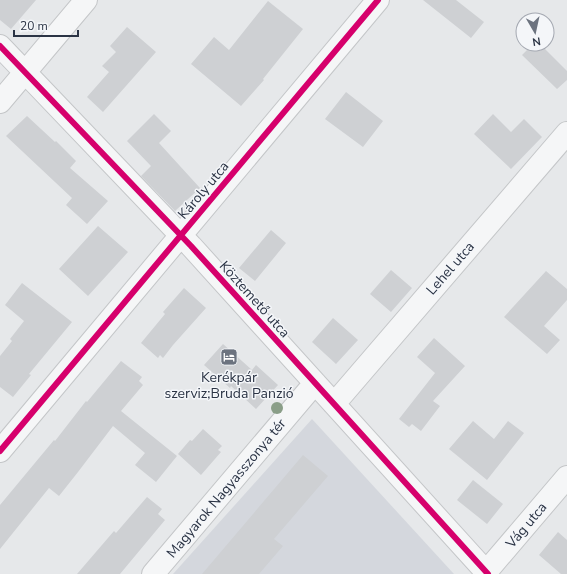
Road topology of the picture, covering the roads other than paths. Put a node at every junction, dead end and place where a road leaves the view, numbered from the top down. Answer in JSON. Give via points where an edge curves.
{"nodes":[{"id":1,"x":86,"y":0,"type":"edge"},
{"id":2,"x":378,"y":0,"type":"edge"},
{"id":3,"x":0,"y":46,"type":"edge"},
{"id":4,"x":25,"y":73,"type":"junction"},
{"id":5,"x":0,"y":102,"type":"edge"},
{"id":6,"x":567,"y":133,"type":"edge"},
{"id":7,"x":180,"y":236,"type":"junction"},
{"id":8,"x":315,"y":383,"type":"junction"},
{"id":9,"x":334,"y":404,"type":"junction"},
{"id":10,"x":0,"y":451,"type":"edge"},
{"id":11,"x":567,"y":477,"type":"edge"},
{"id":12,"x":487,"y":573,"type":"edge"},
{"id":13,"x":153,"y":574,"type":"edge"}],
"edges":[{"from":1,"to":4,"type":"street"},
{"from":2,"to":7,"type":"street","name":"Károly utca"},
{"from":3,"to":4,"type":"street","name":"Köztemető utca"},
{"from":4,"to":5,"type":"street"},
{"from":4,"to":7,"type":"street","name":"Köztemető utca"},
{"from":6,"to":9,"type":"street","name":"Lehel utca"},
{"from":7,"to":8,"type":"street","name":"Köztemető utca"},
{"from":7,"to":10,"type":"street","name":"Károly utca"},
{"from":8,"to":9,"type":"street","name":"Köztemető utca"},
{"from":8,"to":13,"type":"street","name":"Magyarok Nagyasszonya tér"},
{"from":9,"to":12,"type":"street","name":"Köztemető utca"},
{"from":11,"to":12,"type":"street","name":"Vág utca"}]}
